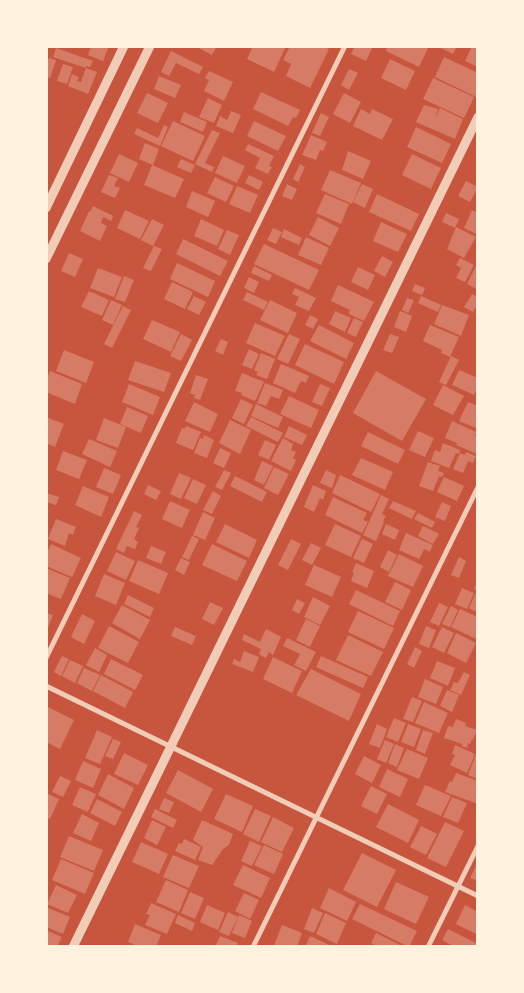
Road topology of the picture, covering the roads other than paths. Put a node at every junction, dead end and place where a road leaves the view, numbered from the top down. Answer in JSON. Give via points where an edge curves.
{"nodes":[{"id":1,"x":124,"y":46,"type":"edge"},
{"id":2,"x":150,"y":46,"type":"edge"},
{"id":3,"x":345,"y":46,"type":"edge"},
{"id":4,"x":478,"y":117,"type":"edge"},
{"id":5,"x":46,"y":208,"type":"edge"},
{"id":6,"x":46,"y":259,"type":"edge"},
{"id":7,"x":478,"y":487,"type":"edge"},
{"id":8,"x":46,"y":658,"type":"edge"},
{"id":9,"x":46,"y":686,"type":"edge"},
{"id":10,"x":172,"y":746,"type":"junction"},
{"id":11,"x":316,"y":818,"type":"junction"},
{"id":12,"x":478,"y":846,"type":"edge"},
{"id":13,"x":458,"y":887,"type":"junction"},
{"id":14,"x":478,"y":896,"type":"edge"},
{"id":15,"x":73,"y":947,"type":"edge"},
{"id":16,"x":253,"y":947,"type":"edge"},
{"id":17,"x":428,"y":947,"type":"edge"}],
"edges":[{"from":1,"to":5,"type":"street"},
{"from":2,"to":6,"type":"street"},
{"from":3,"to":8,"type":"street"},
{"from":4,"to":10,"type":"street"},
{"from":7,"to":11,"type":"street"},
{"from":9,"to":10,"type":"street"},
{"from":10,"to":11,"type":"street"},
{"from":10,"to":15,"type":"street"},
{"from":11,"to":13,"type":"street"},
{"from":11,"to":16,"type":"street"},
{"from":12,"to":13,"type":"street"},
{"from":13,"to":14,"type":"street"},
{"from":13,"to":17,"type":"street"}]}
